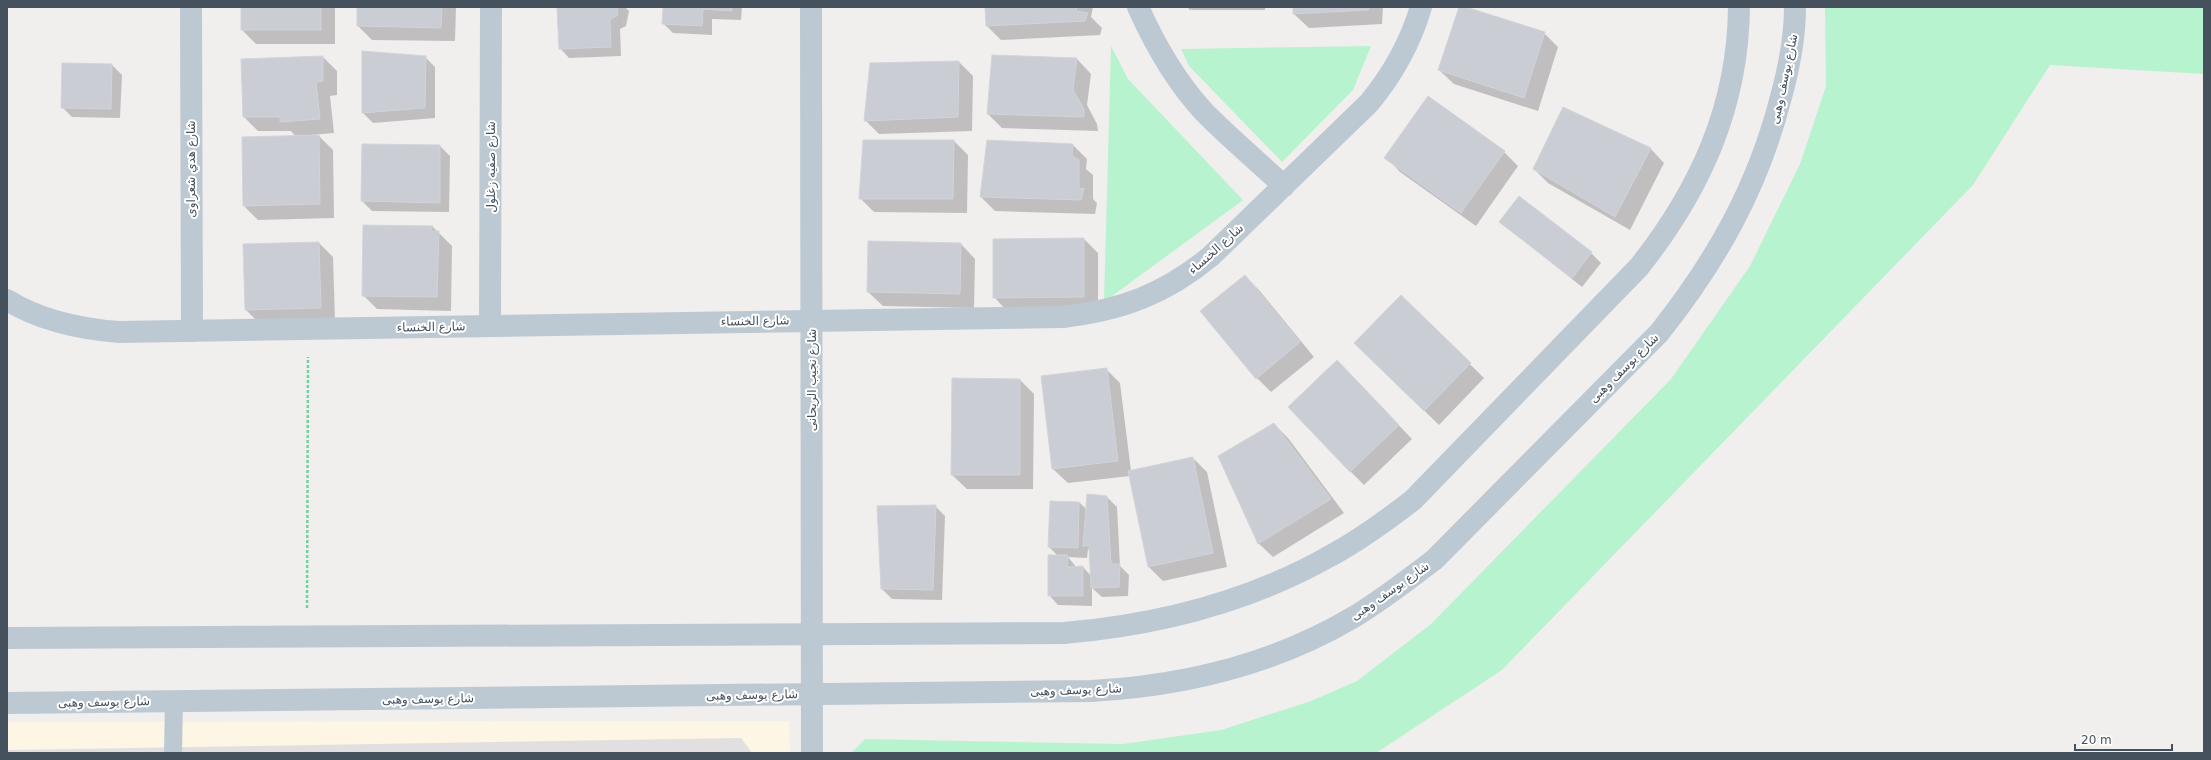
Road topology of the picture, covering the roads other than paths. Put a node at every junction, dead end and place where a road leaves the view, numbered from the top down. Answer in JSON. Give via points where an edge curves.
{"nodes":[{"id":1,"x":191,"y":7,"type":"edge"},
{"id":2,"x":491,"y":7,"type":"edge"},
{"id":3,"x":811,"y":7,"type":"edge"},
{"id":4,"x":1138,"y":7,"type":"edge"},
{"id":5,"x":1421,"y":7,"type":"edge"},
{"id":6,"x":1739,"y":7,"type":"edge"},
{"id":7,"x":1795,"y":7,"type":"edge"},
{"id":8,"x":1284,"y":186,"type":"junction"},
{"id":9,"x":7,"y":300,"type":"edge"},
{"id":10,"x":812,"y":320,"type":"junction"},
{"id":11,"x":490,"y":326,"type":"junction"},
{"id":12,"x":192,"y":331,"type":"junction"},
{"id":13,"x":813,"y":634,"type":"junction"},
{"id":14,"x":7,"y":638,"type":"edge"},
{"id":15,"x":813,"y":694,"type":"junction"},
{"id":16,"x":174,"y":701,"type":"junction"},
{"id":17,"x":7,"y":703,"type":"edge"},
{"id":18,"x":173,"y":753,"type":"edge"},
{"id":19,"x":812,"y":753,"type":"edge"}],
"edges":[{"from":1,"to":12,"type":"street","name":"شارع هدي شعراوى"},
{"from":2,"to":11,"type":"street","name":"شارع صفيه زغلول"},
{"from":3,"to":10,"type":"street","name":"شارع نجيب الريحانى"},
{"from":4,"to":8,"type":"street","via":[[1151,36],[1186,90],[1205,112]]},
{"from":5,"to":8,"type":"street","name":"شارع الخنساء","via":[[1411,36],[1388,81]]},
{"from":6,"to":13,"type":"street","via":[[1735,63],[1718,132],[1685,203],[1664,236],[1639,267],[1414,500],[1373,530],[1331,556],[1286,579],[1225,603],[1153,622],[1064,633]]},
{"from":7,"to":15,"type":"street","name":"شارع يوسف وهبى","via":[[1795,26],[1786,77],[1774,126],[1735,220],[1713,260],[1688,297],[1660,333],[1445,548],[1394,591],[1352,618],[1308,641],[1255,662],[1177,683],[1091,691]]},
{"from":8,"to":10,"type":"street","name":"شارع الخنساء","via":[[1191,272],[1146,298],[1119,307],[1063,317]]},
{"from":9,"to":12,"type":"street","name":"شارع الخنساء","via":[[44,318],[94,330]]},
{"from":10,"to":11,"type":"street","name":"شارع الخنساء"},
{"from":10,"to":13,"type":"street","name":"شارع نجيب الريحانى"},
{"from":11,"to":12,"type":"street","name":"شارع الخنساء"},
{"from":13,"to":14,"type":"street"},
{"from":13,"to":15,"type":"street","name":"شارع نجيب الريحانى"},
{"from":15,"to":16,"type":"street","name":"شارع يوسف وهبى"},
{"from":15,"to":19,"type":"street","name":"شارع نجيب الريحانى"},
{"from":16,"to":17,"type":"street","name":"شارع يوسف وهبى"},
{"from":16,"to":18,"type":"lane"}]}
